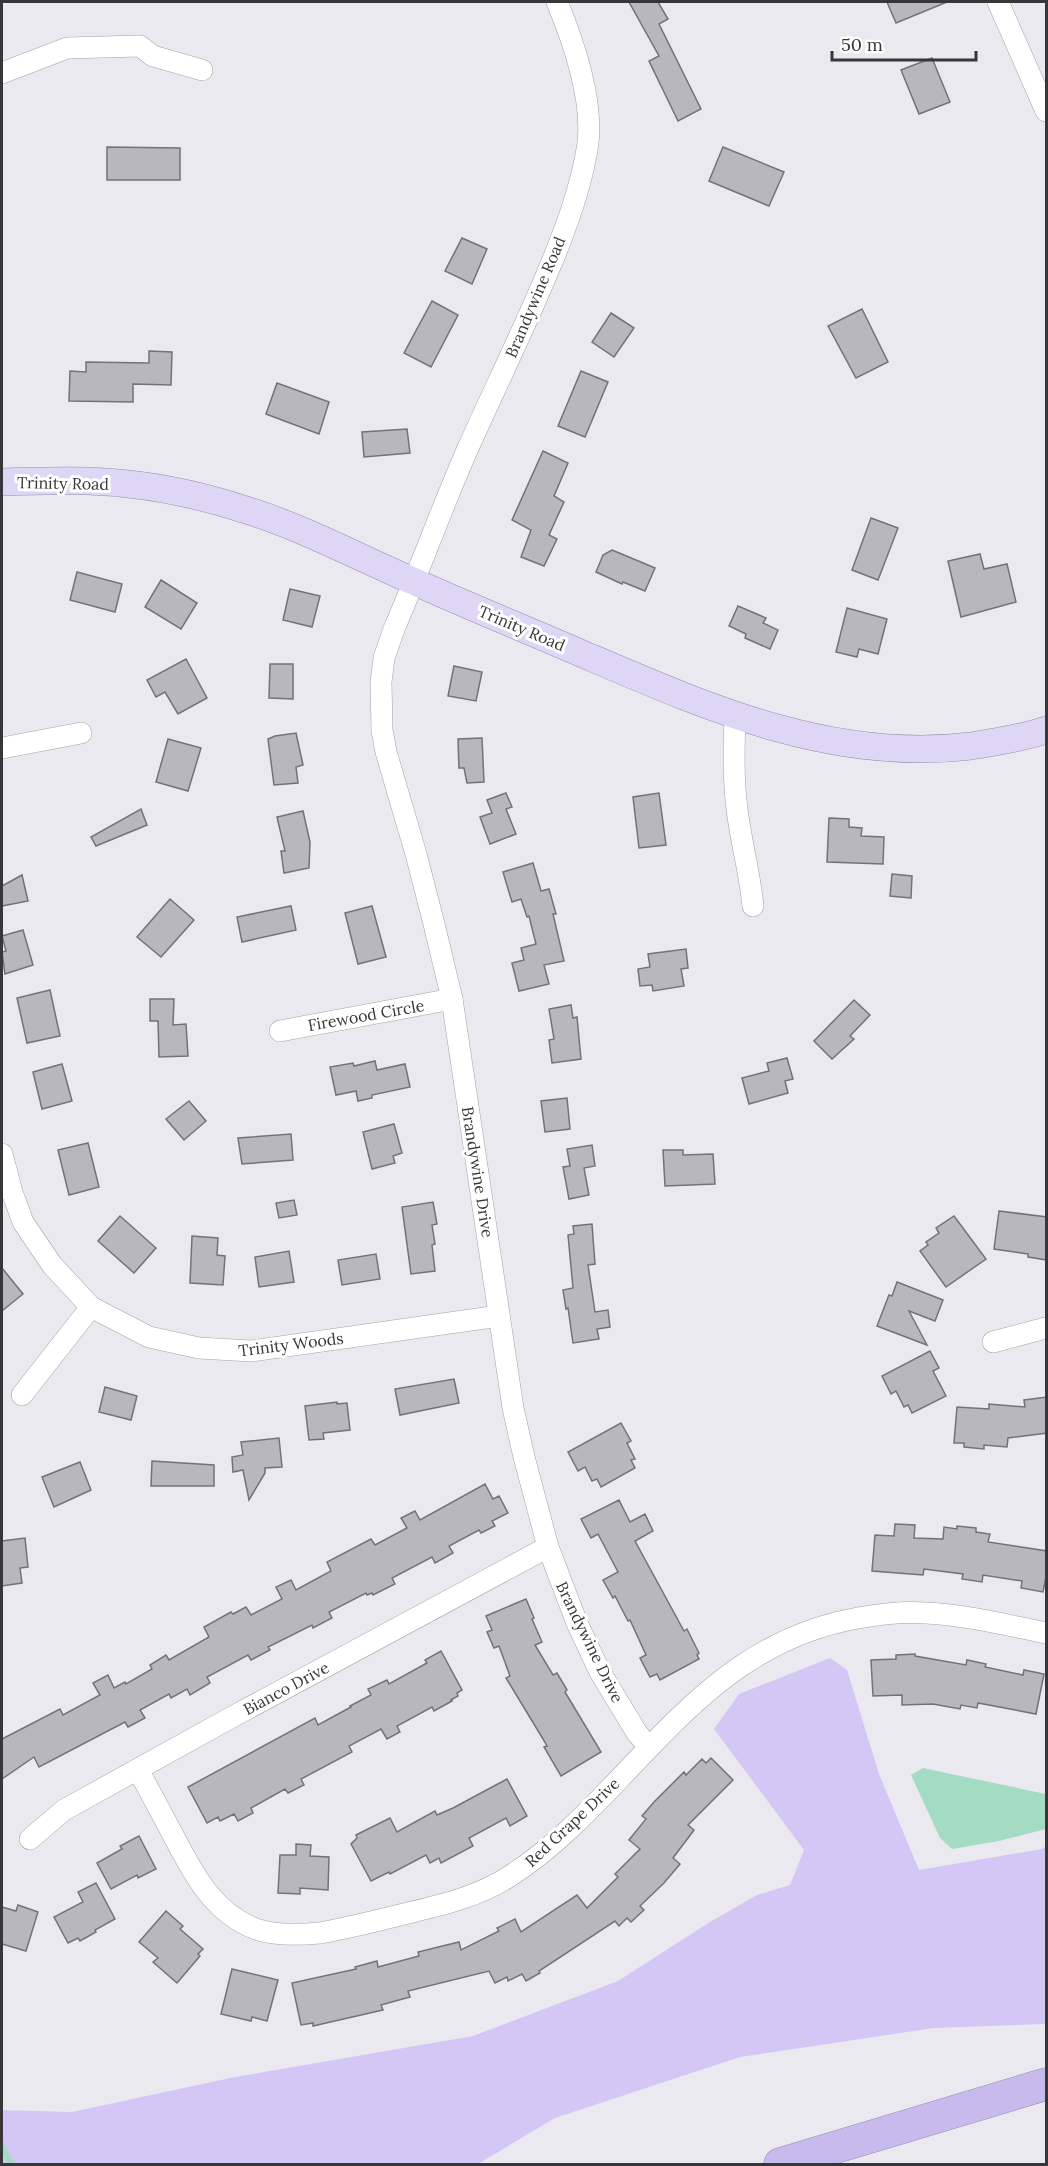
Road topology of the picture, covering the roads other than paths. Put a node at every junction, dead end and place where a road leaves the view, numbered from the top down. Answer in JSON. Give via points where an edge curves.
{"nodes":[{"id":1,"x":557,"y":2,"type":"edge"},
{"id":2,"x":998,"y":2,"type":"edge"},
{"id":3,"x":202,"y":70,"type":"dead end"},
{"id":4,"x":2,"y":73,"type":"edge"},
{"id":5,"x":1047,"y":111,"type":"edge"},
{"id":6,"x":2,"y":482,"type":"edge"},
{"id":7,"x":413,"y":582,"type":"junction"},
{"id":8,"x":735,"y":716,"type":"junction"},
{"id":9,"x":1047,"y":730,"type":"edge"},
{"id":10,"x":81,"y":733,"type":"dead end"},
{"id":11,"x":2,"y":748,"type":"edge"},
{"id":12,"x":753,"y":906,"type":"dead end"},
{"id":13,"x":452,"y":999,"type":"junction"},
{"id":14,"x":280,"y":1031,"type":"dead end"},
{"id":15,"x":2,"y":1154,"type":"edge"},
{"id":16,"x":91,"y":1307,"type":"junction"},
{"id":17,"x":499,"y":1316,"type":"junction"},
{"id":18,"x":1047,"y":1328,"type":"edge"},
{"id":19,"x":993,"y":1342,"type":"dead end"},
{"id":20,"x":22,"y":1395,"type":"dead end"},
{"id":21,"x":548,"y":1547,"type":"junction"},
{"id":22,"x":1047,"y":1633,"type":"edge"},
{"id":23,"x":649,"y":1747,"type":"junction"},
{"id":24,"x":138,"y":1770,"type":"junction"},
{"id":25,"x":30,"y":1839,"type":"dead end"},
{"id":26,"x":1047,"y":2084,"type":"edge"},
{"id":27,"x":780,"y":2164,"type":"edge"}],
"edges":[{"from":1,"to":7,"type":"street","name":"Brandywine Road","via":[[579,66],[587,109],[588,141],[579,185],[560,244],[468,448]]},
{"from":2,"to":5,"type":"street"},
{"from":3,"to":4,"type":"street","via":[[153,56],[140,46],[67,48]]},
{"from":6,"to":7,"type":"main road","name":"Trinity Road","via":[[127,483],[225,503],[330,542]]},
{"from":7,"to":8,"type":"main road","name":"Trinity Road"},
{"from":7,"to":13,"type":"street","name":"Brandywine Drive","via":[[384,658],[382,730]]},
{"from":8,"to":9,"type":"main road","name":"Trinity Road","via":[[828,741],[916,750],[1003,741]]},
{"from":8,"to":12,"type":"street","via":[[737,811]]},
{"from":10,"to":11,"type":"street"},
{"from":13,"to":14,"type":"street","name":"Firewood Circle"},
{"from":13,"to":17,"type":"street","name":"Brandywine Drive"},
{"from":15,"to":16,"type":"street","name":"Trinity Woods","via":[[23,1222],[52,1265]]},
{"from":16,"to":17,"type":"street","name":"Trinity Woods","via":[[149,1337],[225,1351],[251,1351]]},
{"from":16,"to":20,"type":"street"},
{"from":17,"to":21,"type":"street","name":"Brandywine Drive","via":[[513,1408]]},
{"from":18,"to":19,"type":"street"},
{"from":21,"to":23,"type":"street","name":"Brandywine Drive","via":[[600,1672]]},
{"from":21,"to":24,"type":"street","name":"Bianco Drive"},
{"from":22,"to":23,"type":"street","name":"Red Grape Drive","via":[[924,1612],[898,1612],[810,1629],[781,1641],[728,1674]]},
{"from":23,"to":24,"type":"street","name":"Red Grape Drive","via":[[545,1851],[491,1887],[445,1904],[299,1935],[256,1929],[223,1910],[196,1879]]},
{"from":24,"to":25,"type":"street","name":"Bianco Drive","via":[[64,1810]]},
{"from":26,"to":27,"type":"highway"}]}
